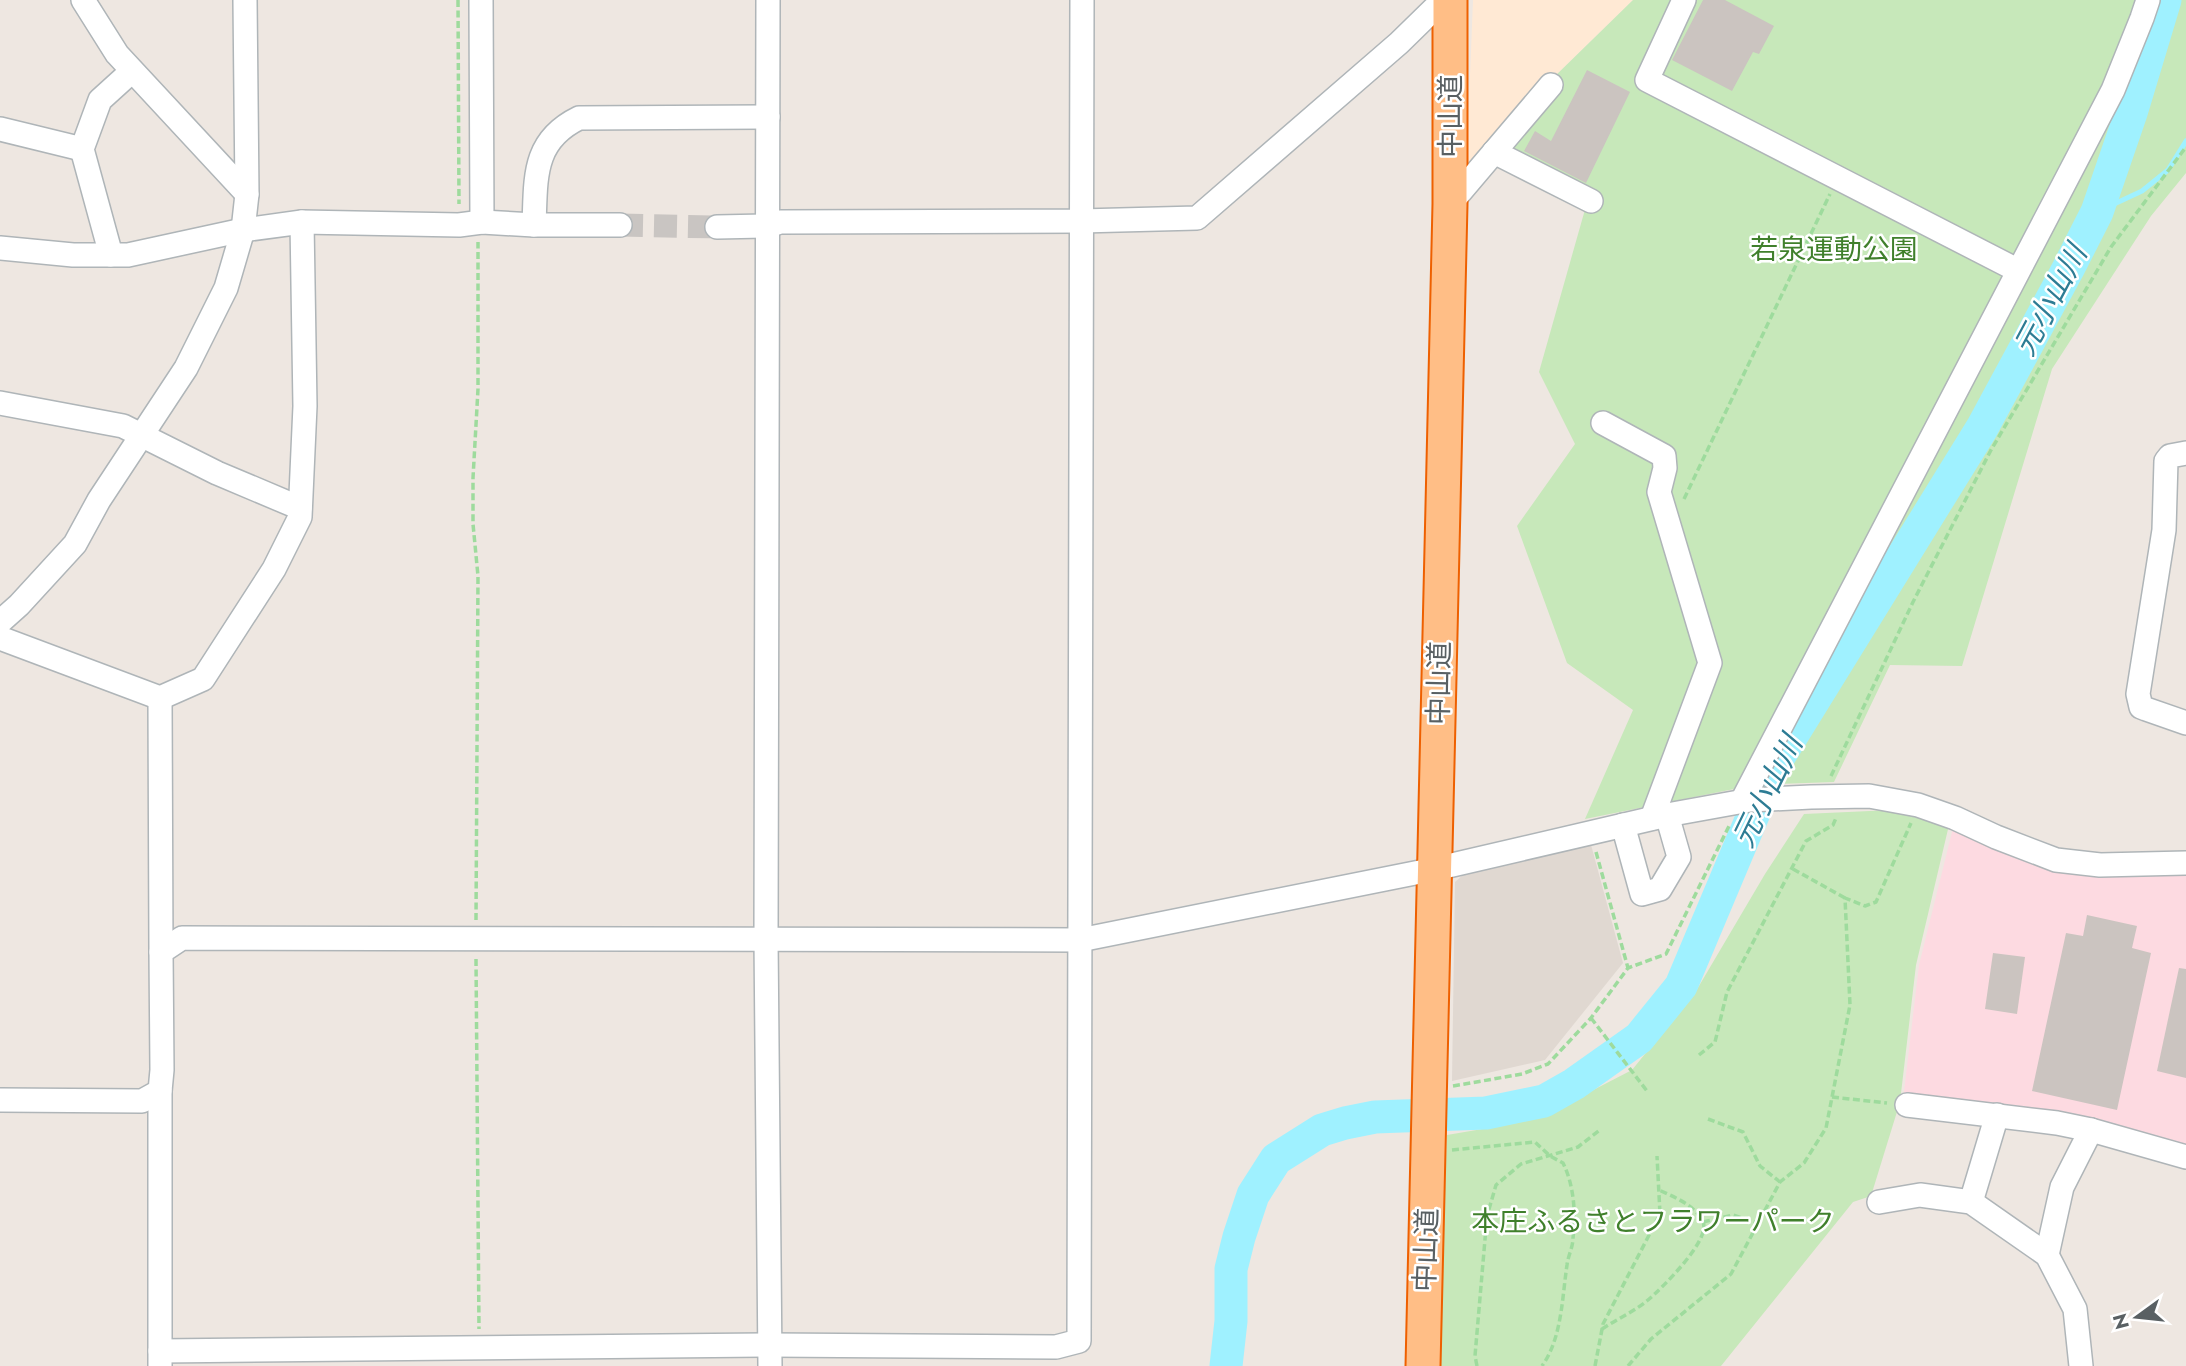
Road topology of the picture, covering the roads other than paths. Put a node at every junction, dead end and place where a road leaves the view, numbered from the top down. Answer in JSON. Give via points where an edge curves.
{"nodes":[{"id":1,"x":83,"y":0,"type":"edge"},
{"id":2,"x":245,"y":0,"type":"edge"},
{"id":3,"x":481,"y":0,"type":"edge"},
{"id":4,"x":768,"y":0,"type":"edge"},
{"id":5,"x":1082,"y":0,"type":"edge"},
{"id":6,"x":1444,"y":0,"type":"edge"},
{"id":7,"x":1450,"y":0,"type":"edge"},
{"id":8,"x":1684,"y":0,"type":"edge"},
{"id":9,"x":2148,"y":0,"type":"edge"},
{"id":10,"x":132,"y":71,"type":"junction"},
{"id":11,"x":1551,"y":85,"type":"dead end"},
{"id":12,"x":768,"y":117,"type":"junction"},
{"id":13,"x":0,"y":130,"type":"edge"},
{"id":14,"x":82,"y":149,"type":"junction"},
{"id":15,"x":1494,"y":152,"type":"junction"},
{"id":16,"x":247,"y":194,"type":"junction"},
{"id":17,"x":1591,"y":201,"type":"dead end"},
{"id":18,"x":1450,"y":204,"type":"junction"},
{"id":19,"x":1081,"y":221,"type":"junction"},
{"id":20,"x":302,"y":222,"type":"junction"},
{"id":21,"x":470,"y":224,"type":"junction"},
{"id":22,"x":534,"y":225,"type":"junction"},
{"id":23,"x":620,"y":225,"type":"tunnel mouth"},
{"id":24,"x":768,"y":226,"type":"junction"},
{"id":25,"x":717,"y":227,"type":"tunnel mouth"},
{"id":26,"x":243,"y":230,"type":"junction"},
{"id":27,"x":0,"y":248,"type":"edge"},
{"id":28,"x":111,"y":255,"type":"junction"},
{"id":29,"x":2017,"y":270,"type":"junction"},
{"id":30,"x":0,"y":403,"type":"edge"},
{"id":31,"x":1603,"y":423,"type":"dead end"},
{"id":32,"x":142,"y":435,"type":"junction"},
{"id":33,"x":2186,"y":453,"type":"edge"},
{"id":34,"x":300,"y":508,"type":"junction"},
{"id":35,"x":0,"y":622,"type":"edge"},
{"id":36,"x":0,"y":638,"type":"edge"},
{"id":37,"x":160,"y":698,"type":"junction"},
{"id":38,"x":2186,"y":723,"type":"edge"},
{"id":39,"x":1746,"y":800,"type":"junction"},
{"id":40,"x":1660,"y":817,"type":"junction"},
{"id":41,"x":1623,"y":825,"type":"junction"},
{"id":42,"x":2186,"y":863,"type":"edge"},
{"id":43,"x":1435,"y":869,"type":"junction"},
{"id":44,"x":766,"y":939,"type":"junction"},
{"id":45,"x":1080,"y":940,"type":"junction"},
{"id":46,"x":161,"y":952,"type":"junction"},
{"id":47,"x":160,"y":1091,"type":"junction"},
{"id":48,"x":0,"y":1100,"type":"edge"},
{"id":49,"x":1907,"y":1105,"type":"road end"},
{"id":50,"x":1997,"y":1115,"type":"junction"},
{"id":51,"x":2091,"y":1130,"type":"junction"},
{"id":52,"x":2186,"y":1157,"type":"edge"},
{"id":53,"x":1879,"y":1202,"type":"dead end"},
{"id":54,"x":1971,"y":1202,"type":"junction"},
{"id":55,"x":2047,"y":1255,"type":"junction"},
{"id":56,"x":770,"y":1356,"type":"edge"},
{"id":57,"x":1056,"y":1356,"type":"edge"},
{"id":58,"x":160,"y":1358,"type":"edge"},
{"id":59,"x":1423,"y":1366,"type":"edge"},
{"id":60,"x":2081,"y":1366,"type":"edge"}],
"edges":[{"from":1,"to":10,"type":"street"},
{"from":2,"to":16,"type":"street"},
{"from":3,"to":21,"type":"street"},
{"from":4,"to":12,"type":"street"},
{"from":5,"to":19,"type":"street"},
{"from":6,"to":19,"type":"street","via":[[1197,218]]},
{"from":7,"to":18,"type":"highway","name":"中山道"},
{"from":8,"to":29,"type":"street","via":[[1647,80]]},
{"from":9,"to":29,"type":"street","via":[[2113,90]]},
{"from":10,"to":14,"type":"street","via":[[100,100]]},
{"from":10,"to":16,"type":"street"},
{"from":11,"to":15,"type":"street"},
{"from":12,"to":22,"type":"street","via":[[579,118],[550,138],[541,154]]},
{"from":12,"to":24,"type":"street"},
{"from":13,"to":14,"type":"street"},
{"from":14,"to":28,"type":"street"},
{"from":15,"to":17,"type":"street"},
{"from":15,"to":18,"type":"street"},
{"from":16,"to":26,"type":"street"},
{"from":18,"to":43,"type":"highway","name":"中山道"},
{"from":19,"to":24,"type":"street","via":[[780,222]]},
{"from":19,"to":45,"type":"street"},
{"from":20,"to":21,"type":"street"},
{"from":20,"to":26,"type":"street"},
{"from":20,"to":34,"type":"street","via":[[305,406]]},
{"from":21,"to":22,"type":"street"},
{"from":22,"to":23,"type":"street"},
{"from":24,"to":25,"type":"street"},
{"from":24,"to":44,"type":"street"},
{"from":26,"to":28,"type":"street"},
{"from":26,"to":32,"type":"street","via":[[226,288],[186,368]]},
{"from":27,"to":28,"type":"street"},
{"from":29,"to":39,"type":"street"},
{"from":30,"to":32,"type":"street","via":[[122,426]]},
{"from":31,"to":40,"type":"street","via":[[1664,456],[1659,492],[1710,663]]},
{"from":32,"to":34,"type":"street"},
{"from":32,"to":35,"type":"street","via":[[75,544]]},
{"from":33,"to":38,"type":"street","via":[[2166,461],[2164,530],[2138,694],[2141,706]]},
{"from":34,"to":37,"type":"street","via":[[274,569],[203,679]]},
{"from":36,"to":37,"type":"street"},
{"from":37,"to":46,"type":"street"},
{"from":39,"to":40,"type":"street"},
{"from":39,"to":42,"type":"street","via":[[1869,796],[1918,805],[2056,860],[2100,865]]},
{"from":40,"to":41,"type":"street"},
{"from":40,"to":41,"type":"street","via":[[1679,857],[1660,889],[1642,894]]},
{"from":41,"to":43,"type":"street"},
{"from":43,"to":45,"type":"street"},
{"from":43,"to":59,"type":"highway","name":"中山道"},
{"from":44,"to":45,"type":"street"},
{"from":44,"to":46,"type":"street","via":[[182,938]]},
{"from":44,"to":56,"type":"street"},
{"from":45,"to":57,"type":"street","via":[[1079,1341]]},
{"from":46,"to":47,"type":"street"},
{"from":47,"to":48,"type":"street","via":[[142,1101]]},
{"from":47,"to":58,"type":"street"},
{"from":49,"to":50,"type":"street"},
{"from":50,"to":51,"type":"street"},
{"from":50,"to":54,"type":"street"},
{"from":51,"to":52,"type":"street"},
{"from":51,"to":55,"type":"street","via":[[2062,1187]]},
{"from":53,"to":54,"type":"street","via":[[1920,1195]]},
{"from":54,"to":55,"type":"street"},
{"from":55,"to":60,"type":"street","via":[[2075,1309]]},
{"from":56,"to":57,"type":"street"},
{"from":56,"to":58,"type":"street","via":[[479,1348]]}]}
